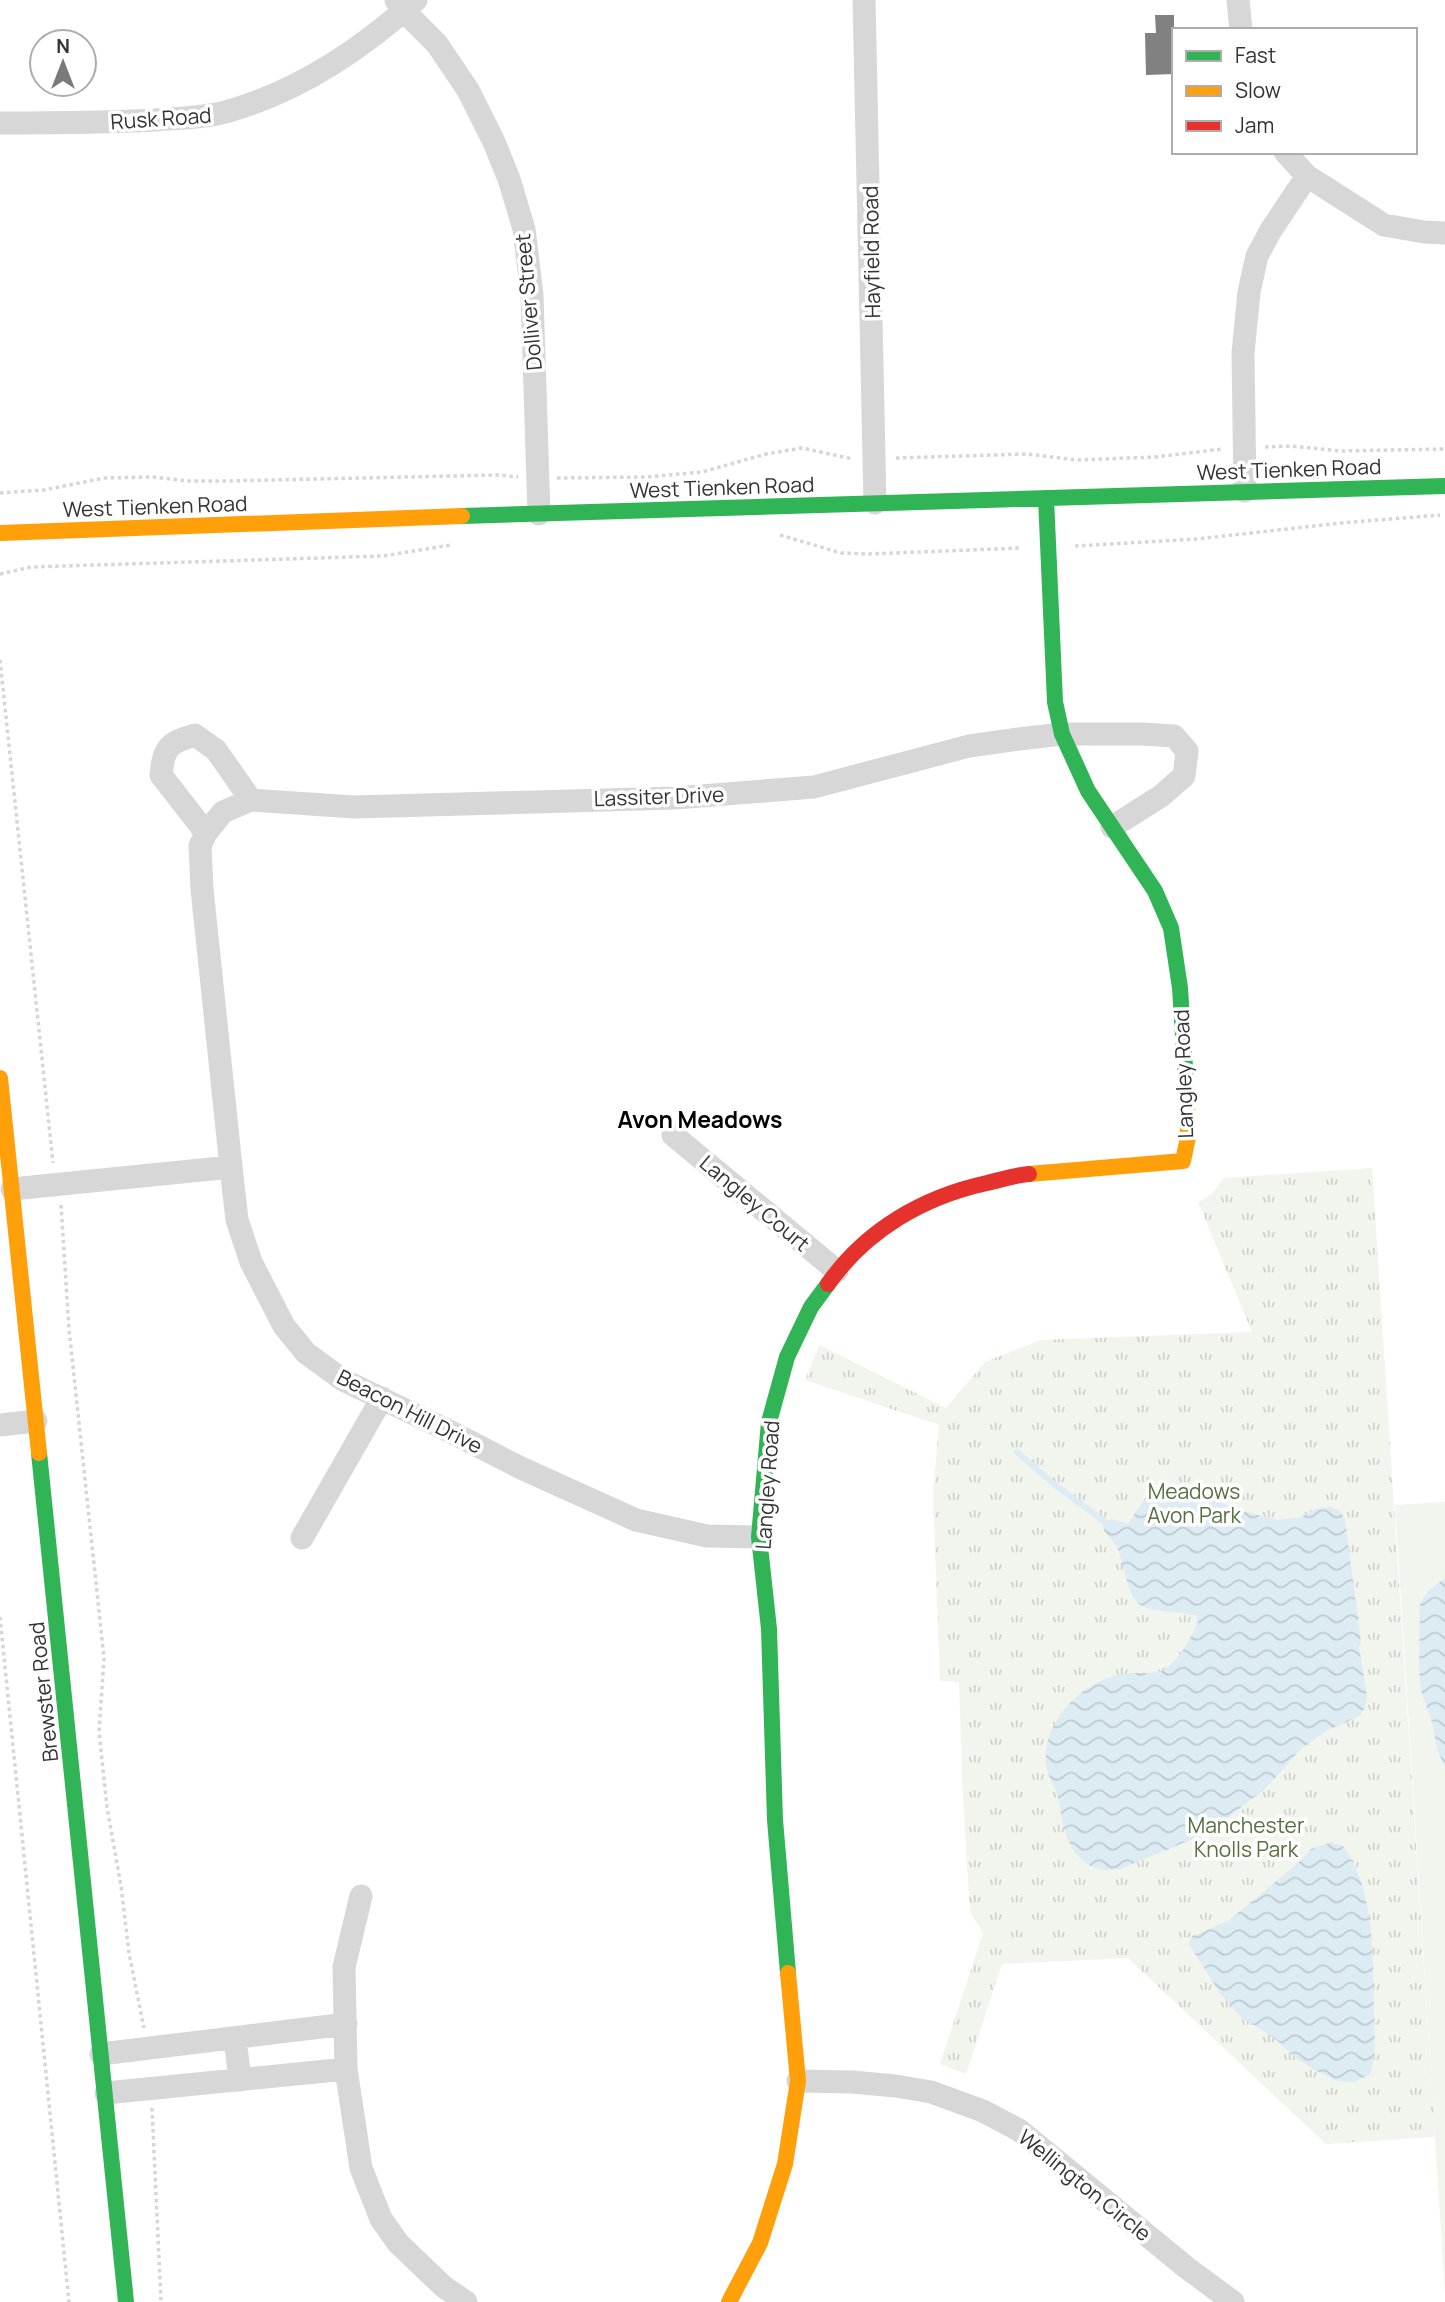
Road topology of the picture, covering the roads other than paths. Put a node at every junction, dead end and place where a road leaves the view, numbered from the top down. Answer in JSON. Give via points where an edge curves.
{"nodes":[{"id":1,"x":864,"y":0,"type":"edge"},
{"id":2,"x":1238,"y":0,"type":"edge"},
{"id":3,"x":405,"y":4,"type":"edge"},
{"id":4,"x":1241,"y":28,"type":"edge"},
{"id":5,"x":0,"y":123,"type":"edge"},
{"id":6,"x":1287,"y":154,"type":"edge"},
{"id":7,"x":1307,"y":176,"type":"junction"},
{"id":8,"x":1445,"y":233,"type":"edge"},
{"id":9,"x":1445,"y":486,"type":"edge"},
{"id":10,"x":1245,"y":491,"type":"junction"},
{"id":11,"x":1046,"y":498,"type":"junction"},
{"id":12,"x":875,"y":503,"type":"junction"},
{"id":13,"x":539,"y":514,"type":"junction"},
{"id":14,"x":0,"y":533,"type":"edge"},
{"id":15,"x":1062,"y":734,"type":"junction"},
{"id":16,"x":251,"y":800,"type":"junction"},
{"id":17,"x":1112,"y":827,"type":"junction"},
{"id":18,"x":206,"y":833,"type":"junction"},
{"id":19,"x":0,"y":1078,"type":"edge"},
{"id":20,"x":673,"y":1135,"type":"dead end"},
{"id":21,"x":231,"y":1167,"type":"junction"},
{"id":22,"x":12,"y":1189,"type":"junction"},
{"id":23,"x":837,"y":1272,"type":"junction"},
{"id":24,"x":382,"y":1398,"type":"junction"},
{"id":25,"x":36,"y":1421,"type":"junction"},
{"id":26,"x":0,"y":1424,"type":"edge"},
{"id":27,"x":760,"y":1537,"type":"junction"},
{"id":28,"x":302,"y":1538,"type":"dead end"},
{"id":29,"x":361,"y":1896,"type":"dead end"},
{"id":30,"x":346,"y":2024,"type":"junction"},
{"id":31,"x":235,"y":2038,"type":"junction"},
{"id":32,"x":101,"y":2054,"type":"junction"},
{"id":33,"x":346,"y":2069,"type":"junction"},
{"id":34,"x":240,"y":2080,"type":"junction"},
{"id":35,"x":798,"y":2081,"type":"junction"},
{"id":36,"x":106,"y":2093,"type":"junction"},
{"id":37,"x":127,"y":2302,"type":"edge"},
{"id":38,"x":466,"y":2302,"type":"edge"},
{"id":39,"x":729,"y":2302,"type":"edge"},
{"id":40,"x":1233,"y":2302,"type":"edge"}],
"edges":[{"from":1,"to":12,"type":"street","name":"Hayfield Road"},
{"from":2,"to":4,"type":"street"},
{"from":3,"to":5,"type":"street","name":"Rusk Road","via":[[389,25],[337,61],[298,84],[228,112],[113,122]]},
{"from":3,"to":13,"type":"street","name":"Dolliver Street","via":[[468,90],[509,179],[524,229],[532,295]]},
{"from":6,"to":7,"type":"street"},
{"from":7,"to":8,"type":"street","via":[[1384,225]]},
{"from":7,"to":10,"type":"street","via":[[1257,256],[1248,292],[1243,353]]},
{"from":9,"to":10,"type":"street","name":"West Tienken Road"},
{"from":10,"to":11,"type":"street","name":"West Tienken Road"},
{"from":11,"to":12,"type":"street","name":"West Tienken Road"},
{"from":11,"to":15,"type":"street","name":"Langley Road","via":[[1055,702]]},
{"from":12,"to":13,"type":"street","name":"West Tienken Road"},
{"from":13,"to":14,"type":"street","name":"West Tienken Road"},
{"from":15,"to":16,"type":"street","name":"Lassiter Drive","via":[[969,746],[814,787],[675,798],[354,807]]},
{"from":15,"to":17,"type":"street","name":"Langley Road","via":[[1088,791]]},
{"from":15,"to":17,"type":"street","via":[[1174,736],[1187,751],[1184,776]]},
{"from":16,"to":18,"type":"street","via":[[223,812]]},
{"from":16,"to":18,"type":"street","via":[[216,750],[195,735],[173,741],[163,755],[161,775]]},
{"from":17,"to":23,"type":"street","name":"Langley Road","via":[[1155,891],[1171,928],[1186,1058],[1188,1137],[1183,1161],[1021,1175],[964,1188],[905,1213],[859,1247]]},
{"from":18,"to":21,"type":"street","via":[[200,846],[202,889]]},
{"from":19,"to":22,"type":"street","name":"Brewster Road"},
{"from":20,"to":23,"type":"street","name":"Langley Court"},
{"from":21,"to":22,"type":"street"},
{"from":21,"to":24,"type":"street","name":"Beacon Hill Drive","via":[[237,1220],[251,1262],[284,1326],[306,1353],[343,1380]]},
{"from":22,"to":25,"type":"street","name":"Brewster Road"},
{"from":23,"to":27,"type":"street","name":"Langley Road","via":[[811,1307],[787,1357],[769,1422]]},
{"from":24,"to":27,"type":"street","name":"Beacon Hill Drive","via":[[636,1520],[706,1536]]},
{"from":24,"to":28,"type":"street"},
{"from":25,"to":26,"type":"street"},
{"from":25,"to":32,"type":"street","name":"Brewster Road"},
{"from":27,"to":35,"type":"street","name":"Langley Road","via":[[769,1629],[775,1820]]},
{"from":29,"to":30,"type":"street","via":[[344,1967]]},
{"from":30,"to":31,"type":"street"},
{"from":30,"to":33,"type":"street"},
{"from":31,"to":32,"type":"street"},
{"from":31,"to":34,"type":"street"},
{"from":32,"to":36,"type":"street","name":"Brewster Road"},
{"from":33,"to":34,"type":"street"},
{"from":33,"to":38,"type":"street","via":[[361,2168],[381,2220],[421,2267]]},
{"from":34,"to":36,"type":"street"},
{"from":35,"to":39,"type":"street","name":"Langley Road","via":[[785,2164],[760,2243]]},
{"from":35,"to":40,"type":"street","name":"Wellington Circle","via":[[895,2086],[931,2092],[983,2111],[1019,2130]]},
{"from":36,"to":37,"type":"street","name":"Brewster Road"}]}
